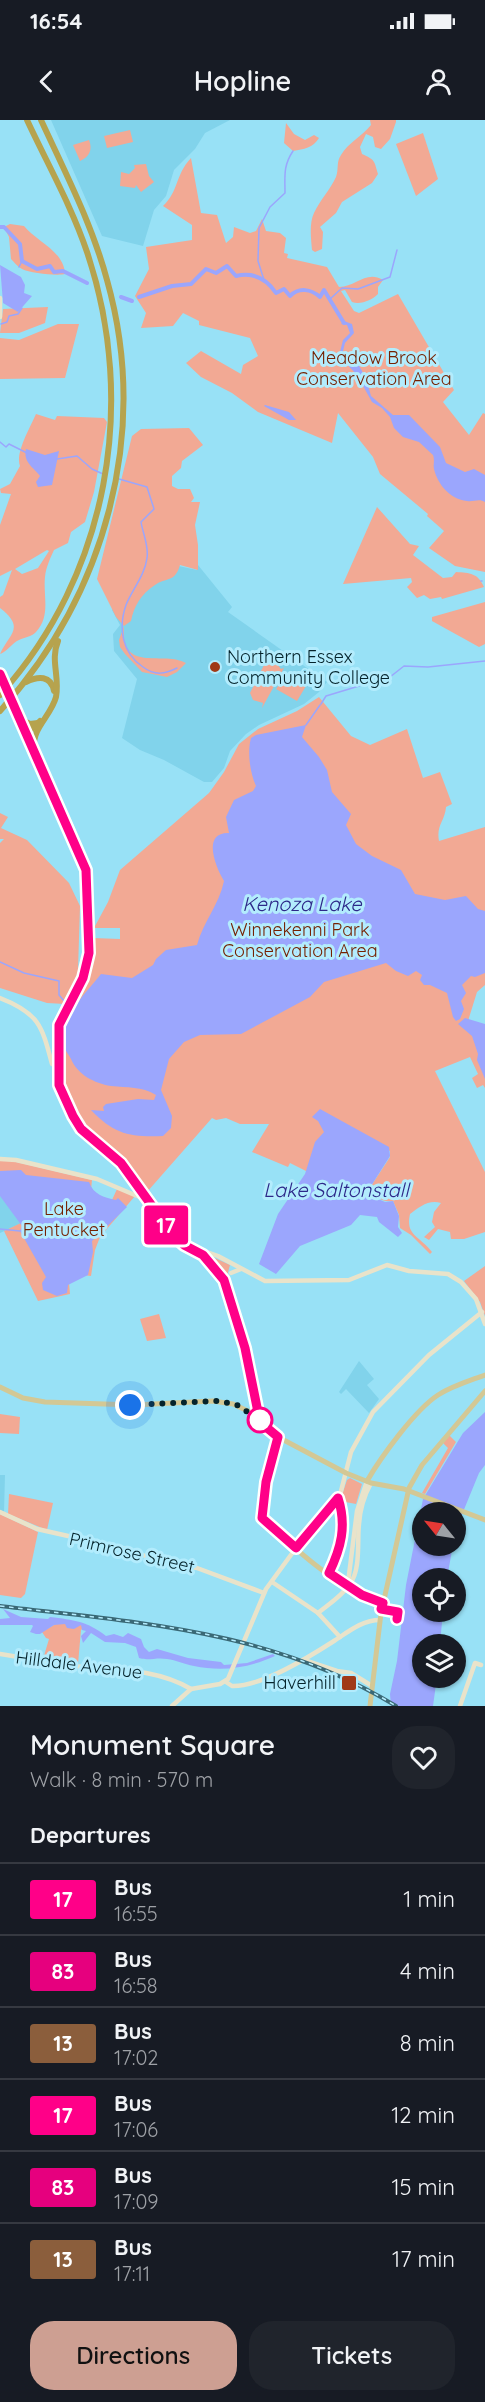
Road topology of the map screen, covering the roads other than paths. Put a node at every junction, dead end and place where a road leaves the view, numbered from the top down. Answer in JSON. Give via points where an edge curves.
{"nodes":[{"id":1,"x":27,"y":120,"type":"edge"},
{"id":2,"x":41,"y":120,"type":"edge"},
{"id":3,"x":0,"y":298,"type":"edge"},
{"id":4,"x":0,"y":317,"type":"edge"},
{"id":5,"x":69,"y":615,"type":"junction"},
{"id":6,"x":0,"y":674,"type":"edge"},
{"id":7,"x":24,"y":684,"type":"junction"},
{"id":8,"x":4,"y":690,"type":"edge"},
{"id":9,"x":0,"y":711,"type":"edge"},
{"id":10,"x":21,"y":719,"type":"junction"},
{"id":11,"x":39,"y":725,"type":"junction"},
{"id":12,"x":28,"y":734,"type":"junction"},
{"id":13,"x":34,"y":748,"type":"junction"},
{"id":14,"x":0,"y":998,"type":"edge"},
{"id":15,"x":58,"y":1065,"type":"junction"},
{"id":16,"x":0,"y":1159,"type":"edge"},
{"id":17,"x":149,"y":1201,"type":"junction"},
{"id":18,"x":200,"y":1254,"type":"junction"},
{"id":19,"x":241,"y":1269,"type":"junction"},
{"id":20,"x":220,"y":1273,"type":"junction"},
{"id":21,"x":230,"y":1276,"type":"joint"},
{"id":22,"x":219,"y":1281,"type":"dead end"},
{"id":23,"x":228,"y":1288,"type":"junction"},
{"id":24,"x":482,"y":1312,"type":"junction"},
{"id":25,"x":485,"y":1324,"type":"edge"},
{"id":26,"x":485,"y":1376,"type":"edge"},
{"id":27,"x":0,"y":1388,"type":"edge"},
{"id":28,"x":485,"y":1390,"type":"edge"},
{"id":29,"x":257,"y":1407,"type":"junction"},
{"id":30,"x":246,"y":1410,"type":"junction"},
{"id":31,"x":253,"y":1415,"type":"junction"},
{"id":32,"x":260,"y":1422,"type":"junction"},
{"id":33,"x":278,"y":1437,"type":"junction"},
{"id":34,"x":346,"y":1473,"type":"junction"},
{"id":35,"x":369,"y":1482,"type":"junction"},
{"id":36,"x":408,"y":1492,"type":"junction"},
{"id":37,"x":0,"y":1512,"type":"edge"},
{"id":38,"x":485,"y":1520,"type":"edge"},
{"id":39,"x":296,"y":1548,"type":"junction"},
{"id":40,"x":272,"y":1582,"type":"junction"},
{"id":41,"x":348,"y":1586,"type":"junction"},
{"id":42,"x":264,"y":1593,"type":"junction"},
{"id":43,"x":384,"y":1602,"type":"junction"},
{"id":44,"x":318,"y":1613,"type":"junction"},
{"id":45,"x":380,"y":1620,"type":"junction"},
{"id":46,"x":340,"y":1637,"type":"junction"},
{"id":47,"x":0,"y":1654,"type":"edge"},
{"id":48,"x":304,"y":1660,"type":"junction"},
{"id":49,"x":483,"y":1663,"type":"edge"},
{"id":50,"x":226,"y":1682,"type":"junction"},
{"id":51,"x":372,"y":1686,"type":"junction"},
{"id":52,"x":192,"y":1689,"type":"junction"},
{"id":53,"x":172,"y":1706,"type":"edge"},
{"id":54,"x":370,"y":1706,"type":"edge"},
{"id":55,"x":460,"y":1706,"type":"edge"}],
"edges":[{"from":1,"to":8,"type":"highway","via":[[92,268],[104,320],[112,423],[106,477],[81,566],[34,651]]},
{"from":2,"to":5,"type":"highway","via":[[96,244],[119,333],[124,400],[118,471],[98,550]]},
{"from":3,"to":4,"type":"main road"},
{"from":5,"to":7,"type":"highway"},
{"from":5,"to":11,"type":"highway","via":[[54,651],[56,696]]},
{"from":6,"to":10,"type":"main road"},
{"from":7,"to":9,"type":"highway"},
{"from":7,"to":11,"type":"highway","via":[[44,677],[54,689],[50,707]]},
{"from":10,"to":11,"type":"highway"},
{"from":10,"to":12,"type":"main road"},
{"from":11,"to":12,"type":"highway"},
{"from":11,"to":13,"type":"highway","via":[[33,738]]},
{"from":12,"to":13,"type":"main road"},
{"from":13,"to":15,"type":"main road","via":[[82,857],[88,884],[89,953],[83,978],[59,1025]]},
{"from":14,"to":15,"type":"main road","via":[[34,1017],[52,1064]]},
{"from":15,"to":17,"type":"main road","via":[[59,1085],[81,1129],[121,1163]]},
{"from":16,"to":17,"type":"main road","via":[[98,1179]]},
{"from":17,"to":18,"type":"main road","via":[[173,1235]]},
{"from":18,"to":19,"type":"main road","via":[[214,1254]]},
{"from":18,"to":20,"type":"main road"},
{"from":19,"to":21,"type":"main road"},
{"from":19,"to":24,"type":"main road","via":[[269,1281],[349,1280],[387,1265],[444,1273],[466,1287]]},
{"from":20,"to":22,"type":"main road"},
{"from":20,"to":23,"type":"main road"},
{"from":21,"to":23,"type":"main road"},
{"from":23,"to":29,"type":"main road"},
{"from":24,"to":25,"type":"main road"},
{"from":24,"to":34,"type":"main road","via":[[431,1353],[380,1403],[353,1447]]},
{"from":26,"to":35,"type":"main road","via":[[429,1406]]},
{"from":27,"to":30,"type":"main road","via":[[45,1402],[145,1405],[219,1401]]},
{"from":28,"to":36,"type":"main road","via":[[422,1465]]},
{"from":29,"to":30,"type":"main road"},
{"from":29,"to":31,"type":"main road"},
{"from":29,"to":32,"type":"main road"},
{"from":30,"to":31,"type":"main road"},
{"from":31,"to":32,"type":"main road"},
{"from":32,"to":33,"type":"main road"},
{"from":33,"to":34,"type":"main road"},
{"from":33,"to":39,"type":"main road","via":[[266,1482],[262,1518]]},
{"from":34,"to":35,"type":"main road"},
{"from":34,"to":39,"type":"main road","via":[[338,1498]]},
{"from":35,"to":36,"type":"main road"},
{"from":35,"to":41,"type":"main road","via":[[355,1568]]},
{"from":36,"to":38,"type":"main road"},
{"from":36,"to":43,"type":"main road"},
{"from":37,"to":42,"type":"main road","name":"Primrose Street","via":[[37,1529],[197,1568]]},
{"from":39,"to":40,"type":"main road"},
{"from":39,"to":41,"type":"main road"},
{"from":40,"to":42,"type":"main road"},
{"from":40,"to":44,"type":"main road"},
{"from":41,"to":43,"type":"main road"},
{"from":41,"to":44,"type":"main road"},
{"from":42,"to":50,"type":"main road"},
{"from":43,"to":45,"type":"main road"},
{"from":44,"to":46,"type":"main road"},
{"from":45,"to":46,"type":"main road","via":[[366,1622]]},
{"from":45,"to":51,"type":"main road"},
{"from":46,"to":48,"type":"main road"},
{"from":47,"to":52,"type":"main road","name":"Hilldale Avenue","via":[[72,1666],[134,1670]]},
{"from":48,"to":50,"type":"main road","via":[[248,1685],[232,1686]]},
{"from":48,"to":51,"type":"main road","via":[[354,1673]]},
{"from":49,"to":55,"type":"main road","via":[[475,1665]]},
{"from":50,"to":52,"type":"main road"},
{"from":51,"to":54,"type":"main road"},
{"from":52,"to":53,"type":"main road"}]}
